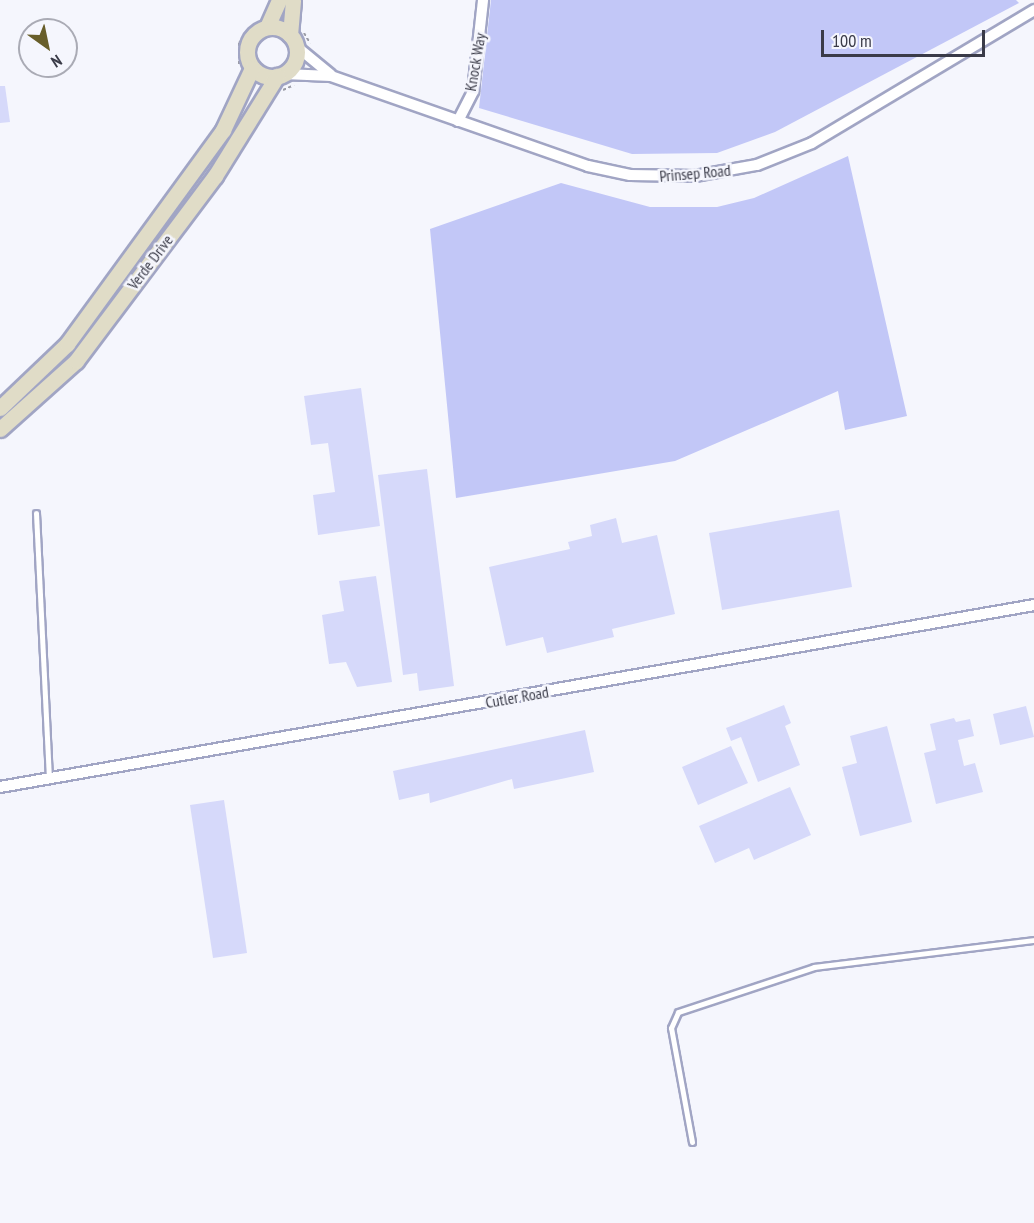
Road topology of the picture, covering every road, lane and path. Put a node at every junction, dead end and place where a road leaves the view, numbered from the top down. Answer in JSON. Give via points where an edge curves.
{"nodes":[{"id":1,"x":279,"y":0,"type":"edge"},
{"id":2,"x":292,"y":0,"type":"edge"},
{"id":3,"x":483,"y":0,"type":"edge"},
{"id":4,"x":1034,"y":10,"type":"edge"},
{"id":5,"x":262,"y":24,"type":"junction"},
{"id":6,"x":296,"y":36,"type":"junction"},
{"id":7,"x":311,"y":58,"type":"junction"},
{"id":8,"x":246,"y":69,"type":"junction"},
{"id":9,"x":306,"y":74,"type":"junction"},
{"id":10,"x":281,"y":75,"type":"junction"},
{"id":11,"x":331,"y":76,"type":"junction"},
{"id":12,"x":279,"y":94,"type":"dead end"},
{"id":13,"x":458,"y":121,"type":"junction"},
{"id":14,"x":0,"y":408,"type":"edge"},
{"id":15,"x":0,"y":429,"type":"edge"},
{"id":16,"x":36,"y":513,"type":"dead end"},
{"id":17,"x":1034,"y":605,"type":"edge"},
{"id":18,"x":49,"y":779,"type":"junction"},
{"id":19,"x":0,"y":787,"type":"edge"},
{"id":20,"x":1034,"y":940,"type":"edge"},
{"id":21,"x":692,"y":1142,"type":"dead end"}],
"edges":[{"from":1,"to":5,"type":"main road"},
{"from":2,"to":6,"type":"main road"},
{"from":3,"to":13,"type":"street","name":"Knock Way","via":[[473,92]]},
{"from":4,"to":13,"type":"street","name":"Prinsep Road","via":[[812,143],[737,170],[674,177],[609,171]]},
{"from":5,"to":6,"type":"main road"},
{"from":5,"to":8,"type":"main road","via":[[248,43]]},
{"from":5,"to":8,"type":"path","via":[[239,43]]},
{"from":6,"to":7,"type":"street","name":"Prinsep Road"},
{"from":6,"to":7,"type":"path","via":[[315,50]]},
{"from":6,"to":10,"type":"main road","via":[[293,65]]},
{"from":7,"to":11,"type":"street","name":"Prinsep Road"},
{"from":8,"to":10,"type":"main road"},
{"from":8,"to":14,"type":"main road","name":"Verde Drive","via":[[223,130],[67,344]]},
{"from":9,"to":10,"type":"street","name":"Prinsep Road"},
{"from":9,"to":11,"type":"street","name":"Prinsep Road"},
{"from":9,"to":12,"type":"path","via":[[303,85]]},
{"from":10,"to":15,"type":"main road","name":"Verde Drive","via":[[215,176],[76,361]]},
{"from":11,"to":13,"type":"street","name":"Prinsep Road"},
{"from":16,"to":18,"type":"lane"},
{"from":17,"to":18,"type":"street","name":"Cutler Road"},
{"from":18,"to":19,"type":"street","name":"Cutler Road"},
{"from":20,"to":21,"type":"lane","via":[[814,967],[678,1012],[671,1028]]}]}
